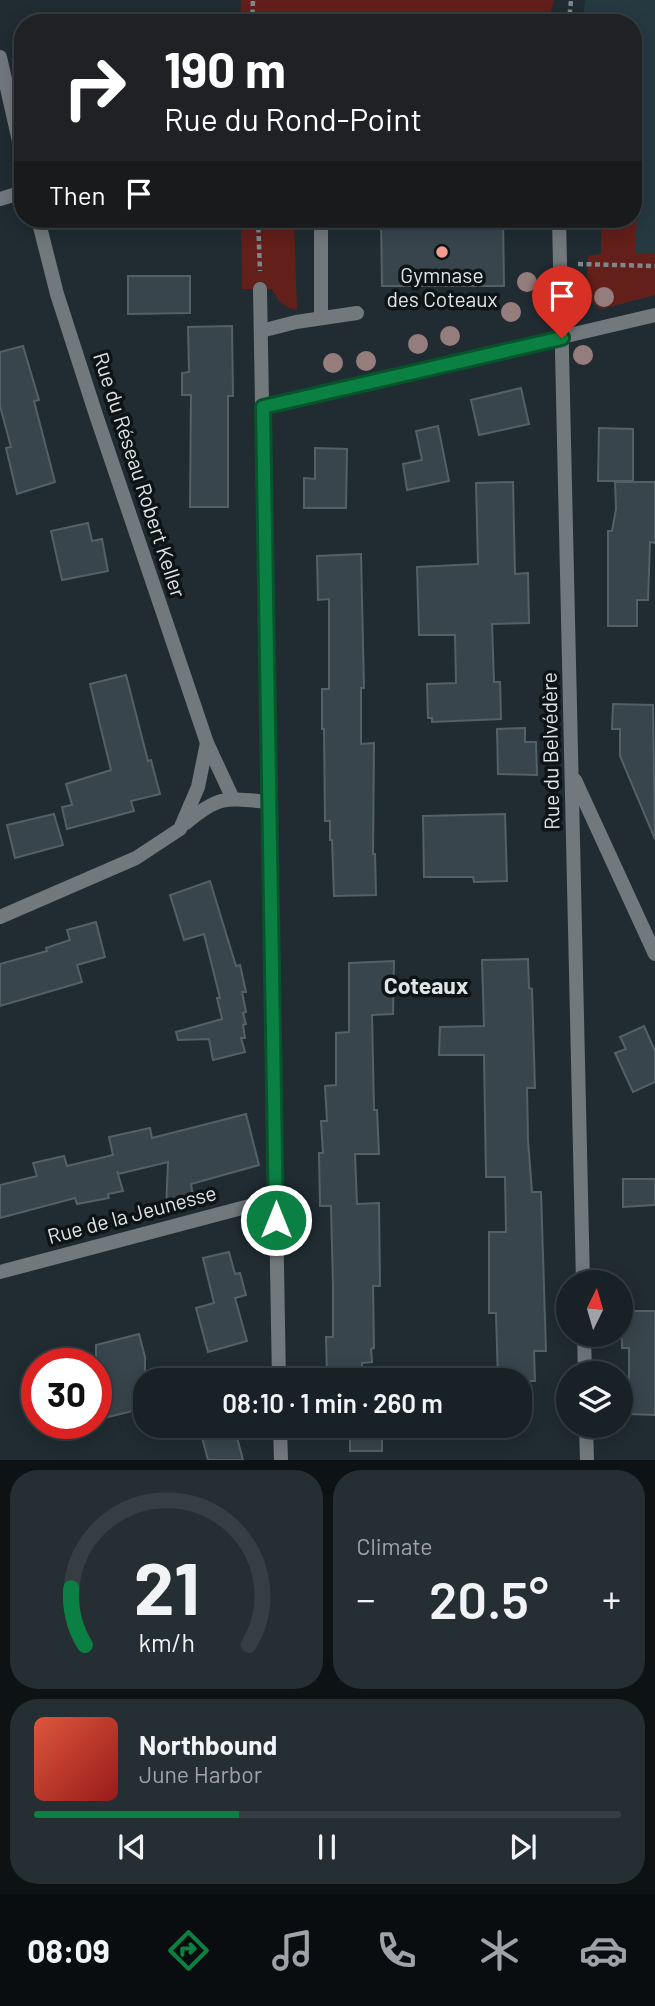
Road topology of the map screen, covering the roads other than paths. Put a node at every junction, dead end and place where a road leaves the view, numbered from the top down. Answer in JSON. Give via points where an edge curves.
{"nodes":[{"id":1,"x":0,"y":57,"type":"edge"},
{"id":2,"x":14,"y":119,"type":"edge"},
{"id":3,"x":40,"y":228,"type":"edge"},
{"id":4,"x":321,"y":228,"type":"edge"},
{"id":5,"x":559,"y":228,"type":"edge"},
{"id":6,"x":260,"y":289,"type":"road end"},
{"id":7,"x":357,"y":313,"type":"dead end"},
{"id":8,"x":655,"y":315,"type":"edge"},
{"id":9,"x":321,"y":318,"type":"junction"},
{"id":10,"x":261,"y":331,"type":"junction"},
{"id":11,"x":562,"y":338,"type":"junction"},
{"id":12,"x":263,"y":407,"type":"junction"},
{"id":13,"x":207,"y":743,"type":"junction"},
{"id":14,"x":573,"y":775,"type":"junction"},
{"id":15,"x":233,"y":799,"type":"junction"},
{"id":16,"x":268,"y":802,"type":"junction"},
{"id":17,"x":180,"y":828,"type":"junction"},
{"id":18,"x":0,"y":916,"type":"edge"},
{"id":19,"x":655,"y":954,"type":"edge"},
{"id":20,"x":276,"y":1199,"type":"junction"},
{"id":21,"x":583,"y":1270,"type":"edge"},
{"id":22,"x":0,"y":1272,"type":"edge"},
{"id":23,"x":279,"y":1368,"type":"edge"},
{"id":24,"x":280,"y":1438,"type":"edge"},
{"id":25,"x":586,"y":1438,"type":"edge"},
{"id":26,"x":281,"y":1460,"type":"edge"},
{"id":27,"x":587,"y":1460,"type":"edge"}],
"edges":[{"from":1,"to":2,"type":"street"},
{"from":3,"to":13,"type":"street","name":"Rue du Réseau Robert Keller","via":[[96,415]]},
{"from":4,"to":9,"type":"street"},
{"from":5,"to":11,"type":"street","name":"Rue du Belvédère"},
{"from":6,"to":10,"type":"street"},
{"from":7,"to":9,"type":"street"},
{"from":8,"to":11,"type":"street"},
{"from":9,"to":10,"type":"street"},
{"from":10,"to":12,"type":"street"},
{"from":11,"to":12,"type":"street"},
{"from":11,"to":14,"type":"street","name":"Rue du Belvédère"},
{"from":12,"to":16,"type":"street"},
{"from":13,"to":15,"type":"street","name":"Rue du Réseau Robert Keller"},
{"from":13,"to":17,"type":"street","via":[[198,787]]},
{"from":14,"to":19,"type":"street"},
{"from":14,"to":21,"type":"street","name":"Rue du Belvédère"},
{"from":15,"to":16,"type":"street"},
{"from":15,"to":17,"type":"street","via":[[212,803]]},
{"from":16,"to":20,"type":"street"},
{"from":17,"to":18,"type":"street","via":[[136,858]]},
{"from":20,"to":22,"type":"street","name":"Rue de la Jeunesse"},
{"from":20,"to":23,"type":"street"},
{"from":24,"to":26,"type":"street"},
{"from":25,"to":27,"type":"street"}]}
